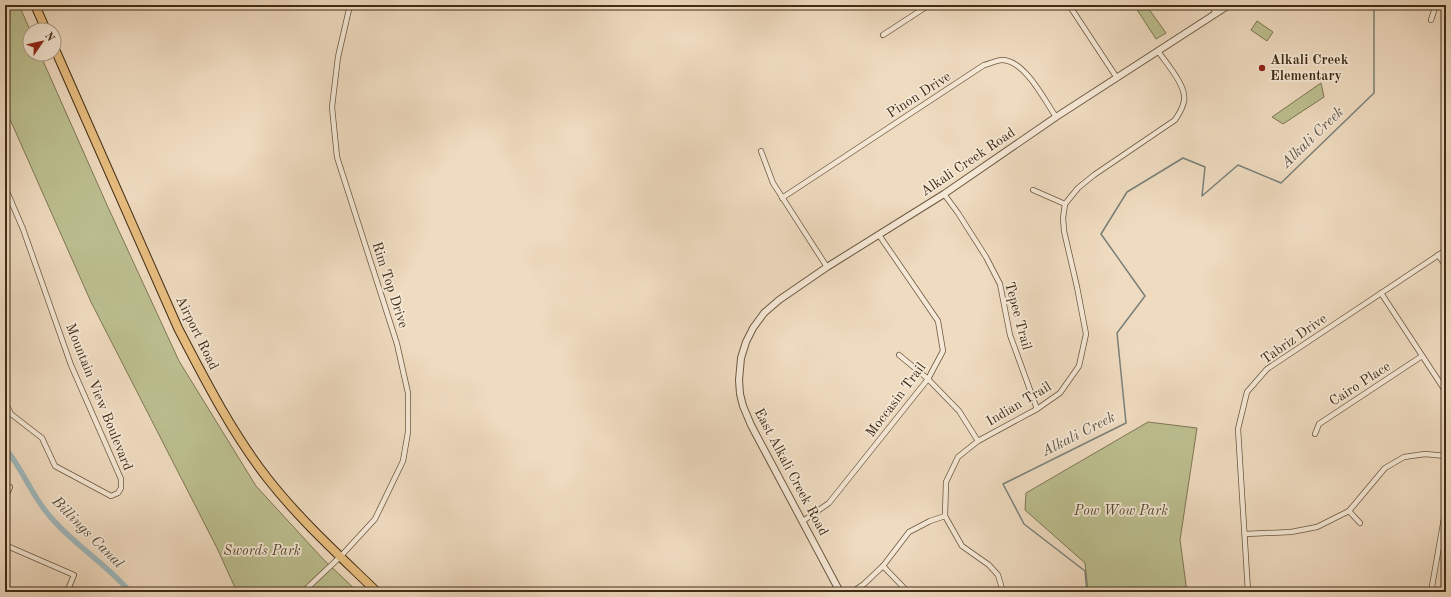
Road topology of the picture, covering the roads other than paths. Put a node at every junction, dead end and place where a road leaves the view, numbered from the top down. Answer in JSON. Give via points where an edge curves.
{"nodes":[{"id":1,"x":35,"y":5,"type":"edge"},
{"id":2,"x":350,"y":5,"type":"edge"},
{"id":3,"x":929,"y":5,"type":"edge"},
{"id":4,"x":1069,"y":5,"type":"edge"},
{"id":5,"x":1211,"y":5,"type":"edge"},
{"id":6,"x":1229,"y":5,"type":"edge"},
{"id":7,"x":1436,"y":5,"type":"edge"},
{"id":8,"x":1216,"y":13,"type":"junction"},
{"id":9,"x":1431,"y":20,"type":"dead end"},
{"id":10,"x":42,"y":22,"type":"edge"},
{"id":11,"x":883,"y":36,"type":"dead end"},
{"id":12,"x":1158,"y":51,"type":"junction"},
{"id":13,"x":61,"y":62,"type":"edge"},
{"id":14,"x":1118,"y":78,"type":"junction"},
{"id":15,"x":1056,"y":117,"type":"junction"},
{"id":16,"x":761,"y":151,"type":"dead end"},
{"id":17,"x":5,"y":187,"type":"edge"},
{"id":18,"x":1033,"y":190,"type":"dead end"},
{"id":19,"x":944,"y":194,"type":"junction"},
{"id":20,"x":782,"y":198,"type":"junction"},
{"id":21,"x":1065,"y":204,"type":"junction"},
{"id":22,"x":879,"y":235,"type":"junction"},
{"id":23,"x":1446,"y":250,"type":"edge"},
{"id":24,"x":1438,"y":255,"type":"junction"},
{"id":25,"x":1446,"y":266,"type":"edge"},
{"id":26,"x":827,"y":267,"type":"junction"},
{"id":27,"x":1381,"y":293,"type":"junction"},
{"id":28,"x":899,"y":355,"type":"dead end"},
{"id":29,"x":1422,"y":356,"type":"junction"},
{"id":30,"x":741,"y":358,"type":"joint"},
{"id":31,"x":928,"y":379,"type":"junction"},
{"id":32,"x":1446,"y":392,"type":"edge"},
{"id":33,"x":5,"y":402,"type":"edge"},
{"id":34,"x":1037,"y":409,"type":"junction"},
{"id":35,"x":1315,"y":434,"type":"dead end"},
{"id":36,"x":978,"y":441,"type":"junction"},
{"id":37,"x":1446,"y":456,"type":"edge"},
{"id":38,"x":10,"y":487,"type":"dead end"},
{"id":39,"x":5,"y":499,"type":"edge"},
{"id":40,"x":1446,"y":507,"type":"edge"},
{"id":41,"x":1349,"y":511,"type":"junction"},
{"id":42,"x":945,"y":516,"type":"junction"},
{"id":43,"x":803,"y":521,"type":"junction"},
{"id":44,"x":1360,"y":522,"type":"dead end"},
{"id":45,"x":1244,"y":534,"type":"junction"},
{"id":46,"x":5,"y":545,"type":"edge"},
{"id":47,"x":341,"y":556,"type":"junction"},
{"id":48,"x":883,"y":566,"type":"junction"},
{"id":49,"x":67,"y":592,"type":"edge"},
{"id":50,"x":303,"y":592,"type":"edge"},
{"id":51,"x":377,"y":592,"type":"edge"},
{"id":52,"x":840,"y":592,"type":"edge"},
{"id":53,"x":852,"y":592,"type":"edge"},
{"id":54,"x":908,"y":592,"type":"edge"},
{"id":55,"x":1003,"y":592,"type":"edge"},
{"id":56,"x":1248,"y":592,"type":"edge"},
{"id":57,"x":1431,"y":592,"type":"edge"}],
"edges":[{"from":1,"to":10,"type":"highway"},
{"from":2,"to":47,"type":"street","name":"Rim Top Drive","via":[[338,56],[332,107],[338,157],[397,344],[408,394],[408,432],[403,460],[375,519]]},
{"from":3,"to":11,"type":"street"},
{"from":4,"to":14,"type":"street"},
{"from":5,"to":8,"type":"street"},
{"from":6,"to":8,"type":"street","name":"Alkali Creek Road"},
{"from":7,"to":9,"type":"street"},
{"from":8,"to":12,"type":"street","name":"Alkali Creek Road"},
{"from":12,"to":14,"type":"street","name":"Alkali Creek Road"},
{"from":12,"to":21,"type":"street","via":[[1181,84],[1185,99],[1181,111],[1175,120],[1094,175],[1078,188]]},
{"from":13,"to":47,"type":"highway","name":"Airport Road","via":[[178,328],[202,374],[244,446],[269,480],[313,530]]},
{"from":14,"to":15,"type":"street","name":"Alkali Creek Road"},
{"from":15,"to":19,"type":"street","name":"Alkali Creek Road"},
{"from":15,"to":20,"type":"street","name":"Pinon Drive","via":[[1029,76],[1015,64],[1002,60],[984,65]]},
{"from":16,"to":20,"type":"street","via":[[773,183]]},
{"from":17,"to":33,"type":"street","name":"Mountain View Boulevard","via":[[23,229],[71,365],[121,479],[118,493],[111,496],[55,466],[42,438],[11,414]]},
{"from":18,"to":21,"type":"street"},
{"from":19,"to":22,"type":"street","name":"Alkali Creek Road"},
{"from":19,"to":34,"type":"street","name":"Tepee Trail","via":[[986,257],[1000,284],[1010,336]]},
{"from":20,"to":26,"type":"street"},
{"from":21,"to":34,"type":"street","name":"Indian Trail","via":[[1064,231],[1086,334],[1079,366],[1060,393]]},
{"from":22,"to":26,"type":"street","name":"Alkali Creek Road"},
{"from":22,"to":31,"type":"street","name":"Moccasin Trail","via":[[938,321],[943,351]]},
{"from":23,"to":24,"type":"street","name":"Tabriz Drive"},
{"from":24,"to":25,"type":"street"},
{"from":24,"to":27,"type":"street","name":"Tabriz Drive"},
{"from":26,"to":30,"type":"street","name":"Alkali Creek Road","via":[[764,313],[753,328]]},
{"from":27,"to":29,"type":"street"},
{"from":27,"to":45,"type":"street","name":"Tabriz Drive","via":[[1267,369],[1247,392],[1238,429]]},
{"from":28,"to":31,"type":"street"},
{"from":29,"to":32,"type":"street"},
{"from":29,"to":35,"type":"street","name":"Cairo Place","via":[[1319,424]]},
{"from":30,"to":43,"type":"street","name":"East Alkali Creek Road","via":[[739,380],[743,406]]},
{"from":31,"to":36,"type":"street","via":[[959,411]]},
{"from":31,"to":43,"type":"street","name":"Moccasin Trail","via":[[829,503]]},
{"from":34,"to":36,"type":"street","name":"Indian Trail"},
{"from":36,"to":42,"type":"street","name":"Indian Trail","via":[[958,458],[946,482]]},
{"from":37,"to":41,"type":"street","via":[[1425,454],[1404,457],[1385,468]]},
{"from":38,"to":39,"type":"street"},
{"from":40,"to":57,"type":"street"},
{"from":41,"to":44,"type":"street"},
{"from":41,"to":45,"type":"street","via":[[1317,527],[1291,532]]},
{"from":42,"to":48,"type":"street","via":[[909,532]]},
{"from":42,"to":55,"type":"street","via":[[962,546],[989,565],[998,575]]},
{"from":43,"to":52,"type":"street","name":"East Alkali Creek Road"},
{"from":45,"to":56,"type":"street","name":"Tabriz Drive"},
{"from":46,"to":49,"type":"street","via":[[74,575]]},
{"from":47,"to":50,"type":"street","name":"Rim Top Drive"},
{"from":47,"to":51,"type":"highway","name":"Airport Road"},
{"from":48,"to":53,"type":"street"},
{"from":48,"to":54,"type":"street"}]}
